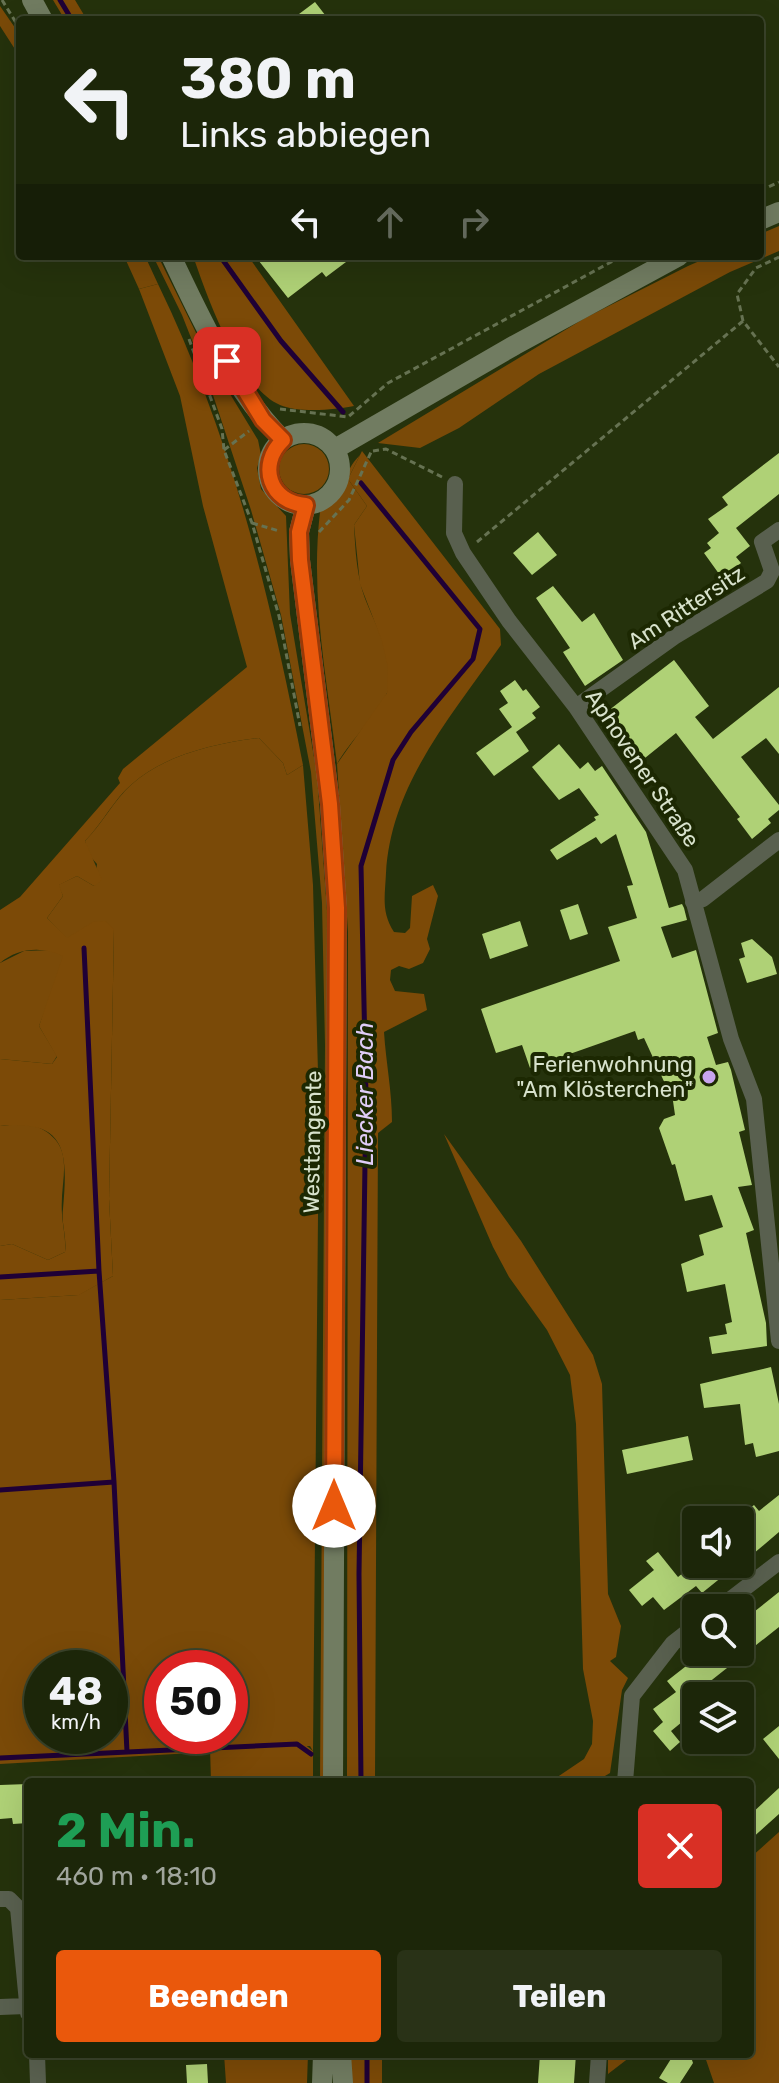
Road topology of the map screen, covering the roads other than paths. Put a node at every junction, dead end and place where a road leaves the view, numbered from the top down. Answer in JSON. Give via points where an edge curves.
{"nodes":[{"id":1,"x":173,"y":260,"type":"edge"},
{"id":2,"x":672,"y":260,"type":"edge"},
{"id":3,"x":283,"y":440,"type":"junction"},
{"id":4,"x":335,"y":449,"type":"junction"},
{"id":5,"x":455,"y":484,"type":"road end"},
{"id":6,"x":306,"y":505,"type":"junction"},
{"id":7,"x":779,"y":530,"type":"edge"},
{"id":8,"x":576,"y":707,"type":"junction"},
{"id":9,"x":779,"y":840,"type":"edge"},
{"id":10,"x":693,"y":902,"type":"junction"},
{"id":11,"x":779,"y":1341,"type":"edge"},
{"id":12,"x":779,"y":1562,"type":"edge"},
{"id":13,"x":737,"y":1594,"type":"edge"},
{"id":14,"x":682,"y":1636,"type":"edge"},
{"id":15,"x":333,"y":1778,"type":"edge"},
{"id":16,"x":625,"y":1778,"type":"edge"},
{"id":17,"x":5,"y":1899,"type":"edge"},
{"id":18,"x":24,"y":1975,"type":"edge"},
{"id":19,"x":0,"y":2007,"type":"edge"},
{"id":20,"x":24,"y":2009,"type":"edge"},
{"id":21,"x":37,"y":2058,"type":"edge"},
{"id":22,"x":323,"y":2058,"type":"edge"},
{"id":23,"x":341,"y":2058,"type":"edge"},
{"id":24,"x":599,"y":2058,"type":"edge"},
{"id":25,"x":38,"y":2083,"type":"edge"},
{"id":26,"x":322,"y":2083,"type":"edge"},
{"id":27,"x":343,"y":2083,"type":"edge"},
{"id":28,"x":597,"y":2083,"type":"edge"}],
"edges":[{"from":1,"to":3,"type":"main road","via":[[263,420]]},
{"from":2,"to":4,"type":"main road","via":[[515,345],[366,444]]},
{"from":3,"to":4,"type":"main road","via":[[305,432]]},
{"from":3,"to":6,"type":"main road","via":[[270,456],[272,486],[286,501]]},
{"from":4,"to":6,"type":"main road","via":[[341,470],[334,490]]},
{"from":5,"to":8,"type":"street","name":"Aphovener Straße","via":[[454,533],[463,553]]},
{"from":6,"to":15,"type":"main road","name":"Westtangente","via":[[299,532],[337,908]]},
{"from":7,"to":8,"type":"street","name":"Am Rittersitz","via":[[762,542],[772,571],[767,581],[674,637]]},
{"from":8,"to":10,"type":"street","name":"Aphovener Straße","via":[[685,870]]},
{"from":9,"to":10,"type":"street"},
{"from":10,"to":11,"type":"street","name":"Aphovener Straße","via":[[731,1039],[754,1099]]},
{"from":12,"to":13,"type":"street"},
{"from":14,"to":16,"type":"street","via":[[632,1696]]},
{"from":17,"to":18,"type":"street","via":[[18,1908]]},
{"from":19,"to":20,"type":"street"},
{"from":21,"to":25,"type":"street"},
{"from":22,"to":26,"type":"main road"},
{"from":23,"to":27,"type":"main road"},
{"from":24,"to":28,"type":"street"}]}
